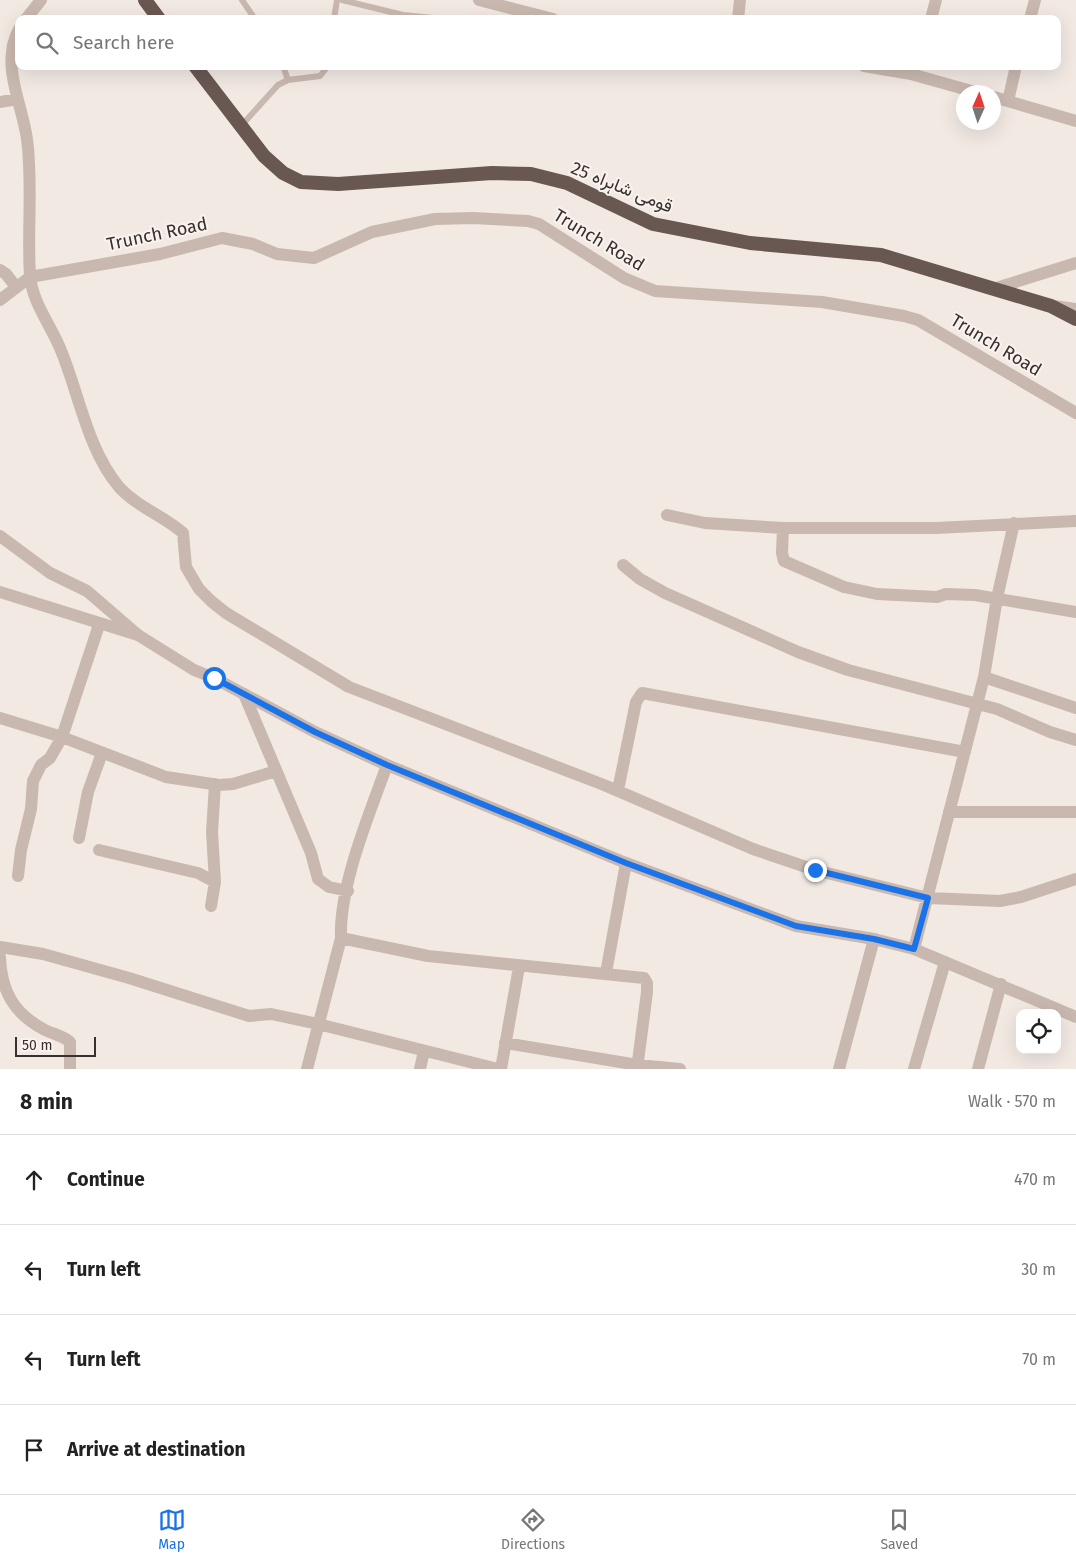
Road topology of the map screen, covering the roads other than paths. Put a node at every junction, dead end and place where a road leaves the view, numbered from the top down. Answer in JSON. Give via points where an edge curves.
{"nodes":[{"id":1,"x":41,"y":0,"type":"edge"},
{"id":2,"x":145,"y":0,"type":"edge"},
{"id":3,"x":242,"y":0,"type":"edge"},
{"id":4,"x":337,"y":0,"type":"edge"},
{"id":5,"x":342,"y":0,"type":"edge"},
{"id":6,"x":478,"y":0,"type":"edge"},
{"id":7,"x":740,"y":0,"type":"edge"},
{"id":8,"x":936,"y":0,"type":"edge"},
{"id":9,"x":1035,"y":0,"type":"edge"},
{"id":10,"x":29,"y":15,"type":"edge"},
{"id":11,"x":156,"y":15,"type":"edge"},
{"id":12,"x":251,"y":15,"type":"edge"},
{"id":13,"x":335,"y":15,"type":"edge"},
{"id":14,"x":403,"y":15,"type":"edge"},
{"id":15,"x":537,"y":15,"type":"edge"},
{"id":16,"x":738,"y":15,"type":"edge"},
{"id":17,"x":932,"y":15,"type":"edge"},
{"id":18,"x":1031,"y":15,"type":"edge"},
{"id":19,"x":15,"y":41,"type":"edge"},
{"id":20,"x":198,"y":70,"type":"edge"},
{"id":21,"x":284,"y":70,"type":"edge"},
{"id":22,"x":325,"y":70,"type":"edge"},
{"id":23,"x":1015,"y":70,"type":"edge"},
{"id":24,"x":918,"y":71,"type":"edge"},
{"id":25,"x":288,"y":80,"type":"junction"},
{"id":26,"x":956,"y":85,"type":"edge"},
{"id":27,"x":1001,"y":98,"type":"edge"},
{"id":28,"x":17,"y":99,"type":"junction"},
{"id":29,"x":1008,"y":100,"type":"junction"},
{"id":30,"x":0,"y":102,"type":"edge"},
{"id":31,"x":1076,"y":120,"type":"edge"},
{"id":32,"x":240,"y":126,"type":"junction"},
{"id":33,"x":1076,"y":263,"type":"edge"},
{"id":34,"x":0,"y":270,"type":"edge"},
{"id":35,"x":30,"y":277,"type":"junction"},
{"id":36,"x":16,"y":287,"type":"junction"},
{"id":37,"x":993,"y":289,"type":"junction"},
{"id":38,"x":0,"y":300,"type":"edge"},
{"id":39,"x":1051,"y":306,"type":"junction"},
{"id":40,"x":1076,"y":309,"type":"edge"},
{"id":41,"x":1076,"y":319,"type":"edge"},
{"id":42,"x":1076,"y":414,"type":"edge"},
{"id":43,"x":667,"y":515,"type":"dead end"},
{"id":44,"x":1076,"y":521,"type":"edge"},
{"id":45,"x":1014,"y":523,"type":"junction"},
{"id":46,"x":783,"y":528,"type":"junction"},
{"id":47,"x":0,"y":536,"type":"edge"},
{"id":48,"x":623,"y":565,"type":"dead end"},
{"id":49,"x":0,"y":592,"type":"edge"},
{"id":50,"x":997,"y":598,"type":"junction"},
{"id":51,"x":1076,"y":612,"type":"edge"},
{"id":52,"x":99,"y":625,"type":"junction"},
{"id":53,"x":138,"y":635,"type":"junction"},
{"id":54,"x":984,"y":677,"type":"junction"},
{"id":55,"x":244,"y":694,"type":"junction"},
{"id":56,"x":977,"y":703,"type":"junction"},
{"id":57,"x":1076,"y":708,"type":"edge"},
{"id":58,"x":0,"y":718,"type":"edge"},
{"id":59,"x":62,"y":737,"type":"junction"},
{"id":60,"x":1076,"y":740,"type":"edge"},
{"id":61,"x":965,"y":752,"type":"junction"},
{"id":62,"x":102,"y":753,"type":"junction"},
{"id":63,"x":387,"y":765,"type":"junction"},
{"id":64,"x":276,"y":771,"type":"junction"},
{"id":65,"x":215,"y":784,"type":"junction"},
{"id":66,"x":618,"y":790,"type":"junction"},
{"id":67,"x":949,"y":812,"type":"junction"},
{"id":68,"x":1076,"y":812,"type":"edge"},
{"id":69,"x":79,"y":838,"type":"dead end"},
{"id":70,"x":99,"y":850,"type":"dead end"},
{"id":71,"x":626,"y":863,"type":"junction"},
{"id":72,"x":18,"y":876,"type":"dead end"},
{"id":73,"x":1076,"y":879,"type":"edge"},
{"id":74,"x":215,"y":882,"type":"junction"},
{"id":75,"x":348,"y":891,"type":"junction"},
{"id":76,"x":928,"y":898,"type":"junction"},
{"id":77,"x":211,"y":906,"type":"dead end"},
{"id":78,"x":341,"y":938,"type":"junction"},
{"id":79,"x":874,"y":939,"type":"junction"},
{"id":80,"x":0,"y":947,"type":"edge"},
{"id":81,"x":914,"y":949,"type":"junction"},
{"id":82,"x":0,"y":957,"type":"edge"},
{"id":83,"x":945,"y":962,"type":"junction"},
{"id":84,"x":519,"y":967,"type":"junction"},
{"id":85,"x":606,"y":973,"type":"junction"},
{"id":86,"x":1000,"y":984,"type":"junction"},
{"id":87,"x":1076,"y":1017,"type":"edge"},
{"id":88,"x":318,"y":1024,"type":"junction"},
{"id":89,"x":505,"y":1043,"type":"junction"},
{"id":90,"x":424,"y":1050,"type":"junction"},
{"id":91,"x":638,"y":1067,"type":"edge"},
{"id":92,"x":70,"y":1069,"type":"edge"},
{"id":93,"x":307,"y":1069,"type":"edge"},
{"id":94,"x":420,"y":1069,"type":"edge"},
{"id":95,"x":499,"y":1069,"type":"edge"},
{"id":96,"x":680,"y":1069,"type":"edge"},
{"id":97,"x":839,"y":1069,"type":"edge"},
{"id":98,"x":914,"y":1069,"type":"edge"},
{"id":99,"x":978,"y":1069,"type":"edge"}],
"edges":[{"from":1,"to":10,"type":"street"},
{"from":2,"to":11,"type":"highway"},
{"from":3,"to":12,"type":"lane"},
{"from":4,"to":13,"type":"lane"},
{"from":5,"to":14,"type":"lane"},
{"from":6,"to":15,"type":"street"},
{"from":7,"to":16,"type":"street"},
{"from":8,"to":17,"type":"street"},
{"from":9,"to":18,"type":"street"},
{"from":19,"to":28,"type":"street","via":[[10,55]]},
{"from":20,"to":32,"type":"highway","name":"قومی شاہراہ 25"},
{"from":21,"to":25,"type":"lane"},
{"from":22,"to":25,"type":"lane","via":[[320,76]]},
{"from":23,"to":29,"type":"street"},
{"from":24,"to":26,"type":"street"},
{"from":25,"to":32,"type":"lane","via":[[273,90]]},
{"from":27,"to":29,"type":"street"},
{"from":28,"to":30,"type":"street"},
{"from":28,"to":35,"type":"street","via":[[26,132],[30,180]]},
{"from":29,"to":31,"type":"street"},
{"from":32,"to":37,"type":"highway","name":"قومی شاہراہ 25","via":[[264,156],[283,173],[302,182],[338,184],[492,173],[531,174],[567,184],[661,226],[750,243],[881,255]]},
{"from":33,"to":37,"type":"street"},
{"from":34,"to":36,"type":"street"},
{"from":35,"to":36,"type":"street"},
{"from":35,"to":42,"type":"street","name":"Trunch Road","via":[[160,254],[222,238],[253,244],[277,254],[314,258],[372,232],[406,224],[473,218],[528,221],[552,230],[624,278],[656,291],[822,302],[918,320]]},
{"from":35,"to":66,"type":"street","via":[[36,302],[61,350],[102,461],[128,495],[183,533],[186,567],[199,589],[211,600],[226,613],[349,688]]},
{"from":36,"to":38,"type":"street"},
{"from":37,"to":39,"type":"highway","name":"قومی شاہراہ 25"},
{"from":39,"to":40,"type":"street"},
{"from":39,"to":41,"type":"highway","name":"قومی شاہراہ 25"},
{"from":43,"to":46,"type":"street","via":[[705,523]]},
{"from":44,"to":45,"type":"street"},
{"from":45,"to":46,"type":"street","via":[[927,528]]},
{"from":45,"to":50,"type":"street"},
{"from":46,"to":50,"type":"street","via":[[784,561],[844,587],[877,594]]},
{"from":47,"to":53,"type":"street","via":[[50,574],[87,591]]},
{"from":48,"to":56,"type":"street","via":[[665,593],[798,652],[848,670]]},
{"from":49,"to":52,"type":"street"},
{"from":50,"to":51,"type":"street"},
{"from":50,"to":54,"type":"street"},
{"from":52,"to":53,"type":"street"},
{"from":52,"to":59,"type":"street"},
{"from":53,"to":55,"type":"street","via":[[194,670]]},
{"from":54,"to":56,"type":"street"},
{"from":54,"to":57,"type":"street"},
{"from":55,"to":63,"type":"street"},
{"from":55,"to":64,"type":"street"},
{"from":56,"to":60,"type":"street"},
{"from":56,"to":61,"type":"street"},
{"from":58,"to":59,"type":"street"},
{"from":59,"to":62,"type":"street"},
{"from":59,"to":72,"type":"street","via":[[33,781]]},
{"from":61,"to":66,"type":"street","via":[[642,693],[636,702]]},
{"from":61,"to":67,"type":"street"},
{"from":62,"to":65,"type":"street","via":[[158,775]]},
{"from":62,"to":69,"type":"street","via":[[88,792]]},
{"from":63,"to":71,"type":"street"},
{"from":63,"to":75,"type":"street","via":[[358,847]]},
{"from":64,"to":65,"type":"street","via":[[233,784]]},
{"from":64,"to":75,"type":"street","via":[[311,853],[318,879]]},
{"from":65,"to":74,"type":"street","via":[[212,832]]},
{"from":66,"to":76,"type":"street","via":[[779,858]]},
{"from":67,"to":68,"type":"street"},
{"from":67,"to":76,"type":"street"},
{"from":70,"to":74,"type":"street","via":[[198,873]]},
{"from":71,"to":79,"type":"street","via":[[796,926]]},
{"from":71,"to":85,"type":"street"},
{"from":73,"to":76,"type":"street","via":[[1000,901]]},
{"from":74,"to":77,"type":"street"},
{"from":75,"to":78,"type":"street","via":[[340,922]]},
{"from":76,"to":81,"type":"street"},
{"from":78,"to":84,"type":"street","via":[[428,956]]},
{"from":78,"to":88,"type":"street"},
{"from":79,"to":81,"type":"street"},
{"from":79,"to":97,"type":"street"},
{"from":80,"to":88,"type":"street","via":[[43,954],[249,1016],[271,1014]]},
{"from":81,"to":83,"type":"street"},
{"from":82,"to":92,"type":"street","via":[[0,978],[4,990],[21,1013],[31,1022],[70,1042]]},
{"from":83,"to":86,"type":"street"},
{"from":83,"to":98,"type":"street"},
{"from":84,"to":85,"type":"street"},
{"from":84,"to":89,"type":"street"},
{"from":85,"to":91,"type":"street","via":[[644,978],[647,982]]},
{"from":86,"to":87,"type":"street"},
{"from":86,"to":99,"type":"street"},
{"from":88,"to":90,"type":"street"},
{"from":88,"to":93,"type":"street"},
{"from":89,"to":91,"type":"street"},
{"from":89,"to":95,"type":"street"},
{"from":90,"to":94,"type":"street"},
{"from":90,"to":95,"type":"street"},
{"from":91,"to":96,"type":"street"}]}
